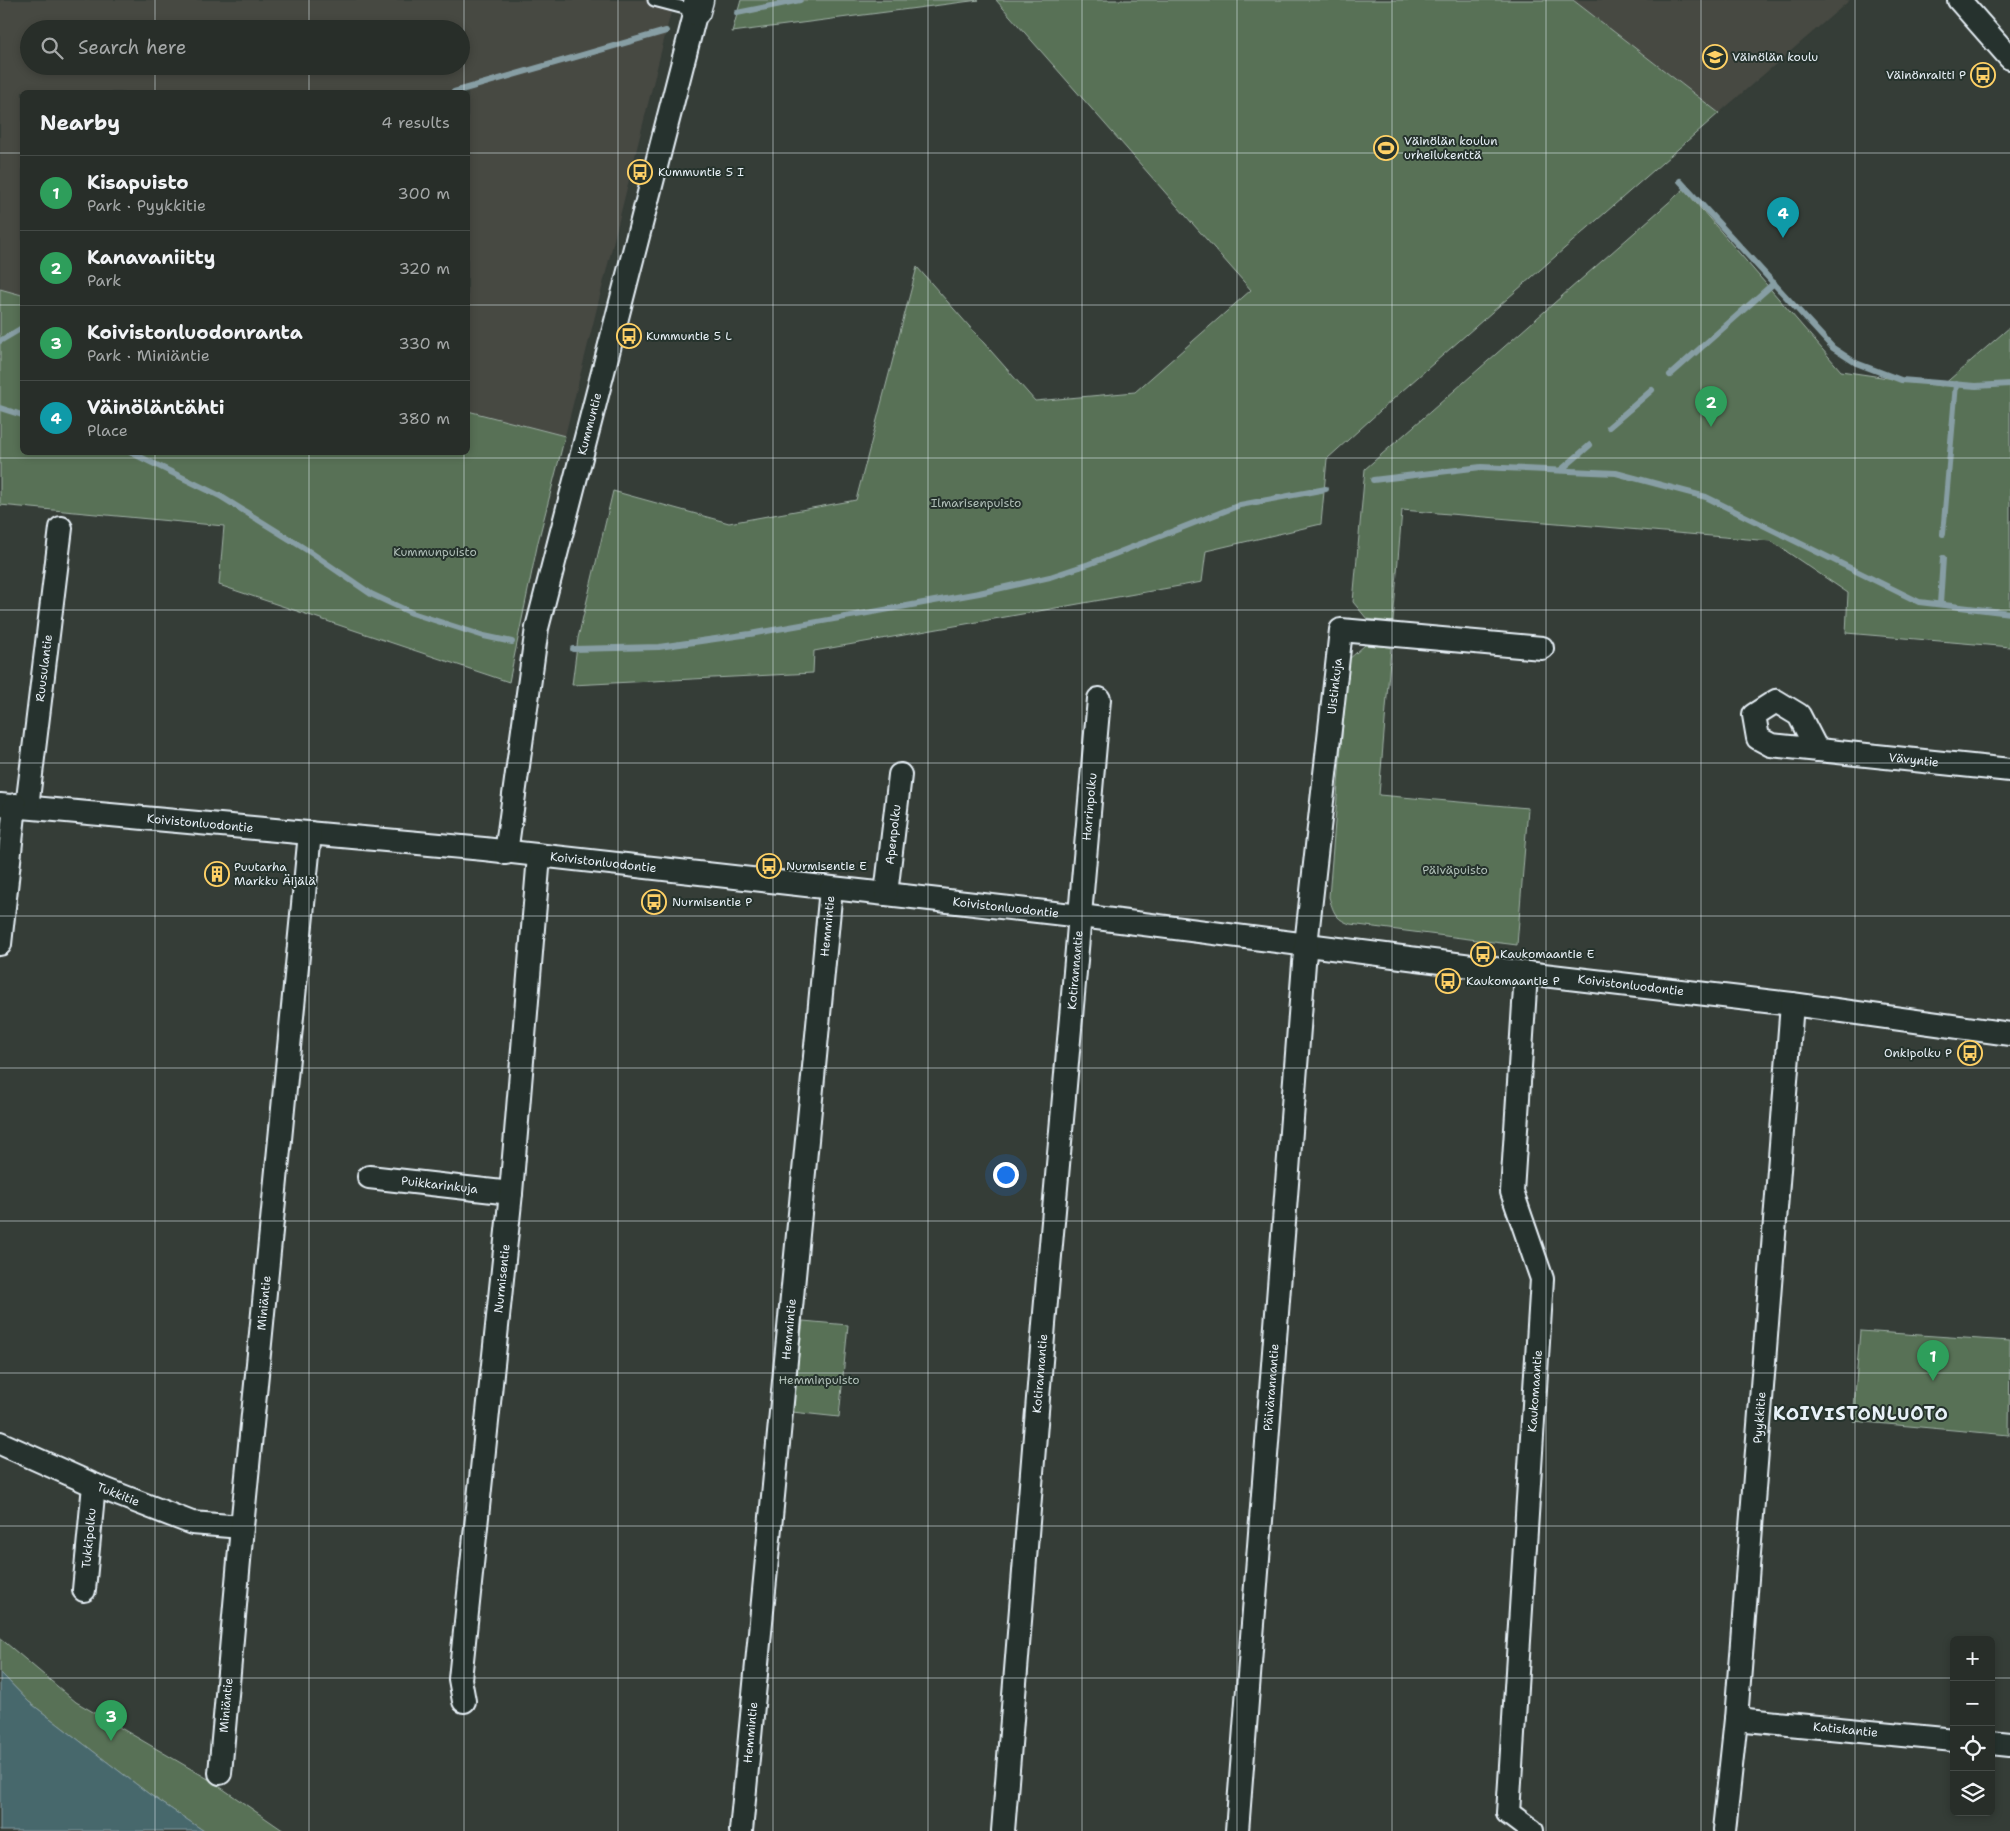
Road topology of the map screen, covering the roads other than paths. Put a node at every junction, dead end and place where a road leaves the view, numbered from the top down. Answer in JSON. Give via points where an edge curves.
{"nodes":[{"id":1,"x":654,"y":0,"type":"edge"},
{"id":2,"x":1958,"y":0,"type":"edge"},
{"id":3,"x":697,"y":6,"type":"edge"},
{"id":4,"x":2010,"y":58,"type":"edge"},
{"id":5,"x":61,"y":528,"type":"dead end"},
{"id":6,"x":1542,"y":648,"type":"dead end"},
{"id":7,"x":1099,"y":699,"type":"dead end"},
{"id":8,"x":1817,"y":750,"type":"dead end"},
{"id":9,"x":2010,"y":770,"type":"edge"},
{"id":10,"x":900,"y":775,"type":"dead end"},
{"id":11,"x":14,"y":806,"type":"edge"},
{"id":12,"x":310,"y":833,"type":"junction"},
{"id":13,"x":506,"y":853,"type":"junction"},
{"id":14,"x":539,"y":856,"type":"junction"},
{"id":15,"x":831,"y":889,"type":"junction"},
{"id":16,"x":886,"y":894,"type":"junction"},
{"id":17,"x":1081,"y":916,"type":"junction"},
{"id":18,"x":0,"y":944,"type":"edge"},
{"id":19,"x":1306,"y":944,"type":"junction"},
{"id":20,"x":1526,"y":973,"type":"junction"},
{"id":21,"x":1792,"y":1004,"type":"junction"},
{"id":22,"x":2010,"y":1034,"type":"edge"},
{"id":23,"x":369,"y":1177,"type":"dead end"},
{"id":24,"x":511,"y":1193,"type":"junction"},
{"id":25,"x":0,"y":1443,"type":"edge"},
{"id":26,"x":94,"y":1485,"type":"junction"},
{"id":27,"x":242,"y":1527,"type":"junction"},
{"id":28,"x":84,"y":1590,"type":"dead end"},
{"id":29,"x":464,"y":1701,"type":"dead end"},
{"id":30,"x":1736,"y":1719,"type":"junction"},
{"id":31,"x":1950,"y":1740,"type":"edge"},
{"id":32,"x":1995,"y":1743,"type":"edge"},
{"id":33,"x":2010,"y":1745,"type":"edge"},
{"id":34,"x":220,"y":1772,"type":"dead end"},
{"id":35,"x":741,"y":1831,"type":"edge"},
{"id":36,"x":1003,"y":1831,"type":"edge"},
{"id":37,"x":1237,"y":1831,"type":"edge"},
{"id":38,"x":1532,"y":1831,"type":"edge"},
{"id":39,"x":1724,"y":1831,"type":"edge"}],
"edges":[{"from":1,"to":3,"type":"lane"},
{"from":2,"to":4,"type":"street"},
{"from":3,"to":13,"type":"street","name":"Kummuntie","via":[[537,628]]},
{"from":5,"to":11,"type":"street","name":"Ruusulantie"},
{"from":6,"to":19,"type":"street","name":"Uistinkuja","via":[[1341,630]]},
{"from":7,"to":17,"type":"street","name":"Harrinpolku"},
{"from":8,"to":9,"type":"street","name":"Vävyntie"},
{"from":10,"to":16,"type":"street","name":"Apenpolku"},
{"from":11,"to":12,"type":"street","name":"Koivistonluodontie"},
{"from":11,"to":18,"type":"street"},
{"from":12,"to":13,"type":"street","name":"Koivistonluodontie"},
{"from":12,"to":27,"type":"street","name":"Miniäntie"},
{"from":13,"to":14,"type":"street","name":"Koivistonluodontie"},
{"from":14,"to":15,"type":"street","name":"Koivistonluodontie"},
{"from":14,"to":24,"type":"street","name":"Nurmisentie"},
{"from":15,"to":16,"type":"street","name":"Koivistonluodontie"},
{"from":15,"to":35,"type":"street","name":"Hemmintie"},
{"from":16,"to":17,"type":"street","name":"Koivistonluodontie"},
{"from":17,"to":19,"type":"street","name":"Koivistonluodontie"},
{"from":17,"to":36,"type":"street","name":"Kotirannantie"},
{"from":19,"to":20,"type":"street","name":"Koivistonluodontie"},
{"from":19,"to":37,"type":"street","name":"Päivärannantie"},
{"from":20,"to":21,"type":"street","name":"Koivistonluodontie"},
{"from":20,"to":38,"type":"street","name":"Kaukomaantie","via":[[1512,1192],[1542,1279],[1508,1813]]},
{"from":21,"to":22,"type":"street","name":"Koivistonluodontie"},
{"from":21,"to":30,"type":"street","name":"Pyykkitie"},
{"from":23,"to":24,"type":"street","name":"Puikkarinkuja"},
{"from":24,"to":29,"type":"street","name":"Nurmisentie","via":[[460,1678]]},
{"from":25,"to":26,"type":"street","name":"Tukkitie"},
{"from":26,"to":27,"type":"street","name":"Tukkitie","via":[[192,1523]]},
{"from":26,"to":28,"type":"street","name":"Tukkipolku"},
{"from":27,"to":34,"type":"street","name":"Miniäntie"},
{"from":30,"to":31,"type":"street","name":"Katiskantie"},
{"from":30,"to":39,"type":"street","name":"Pyykkitie"},
{"from":32,"to":33,"type":"street"}]}
